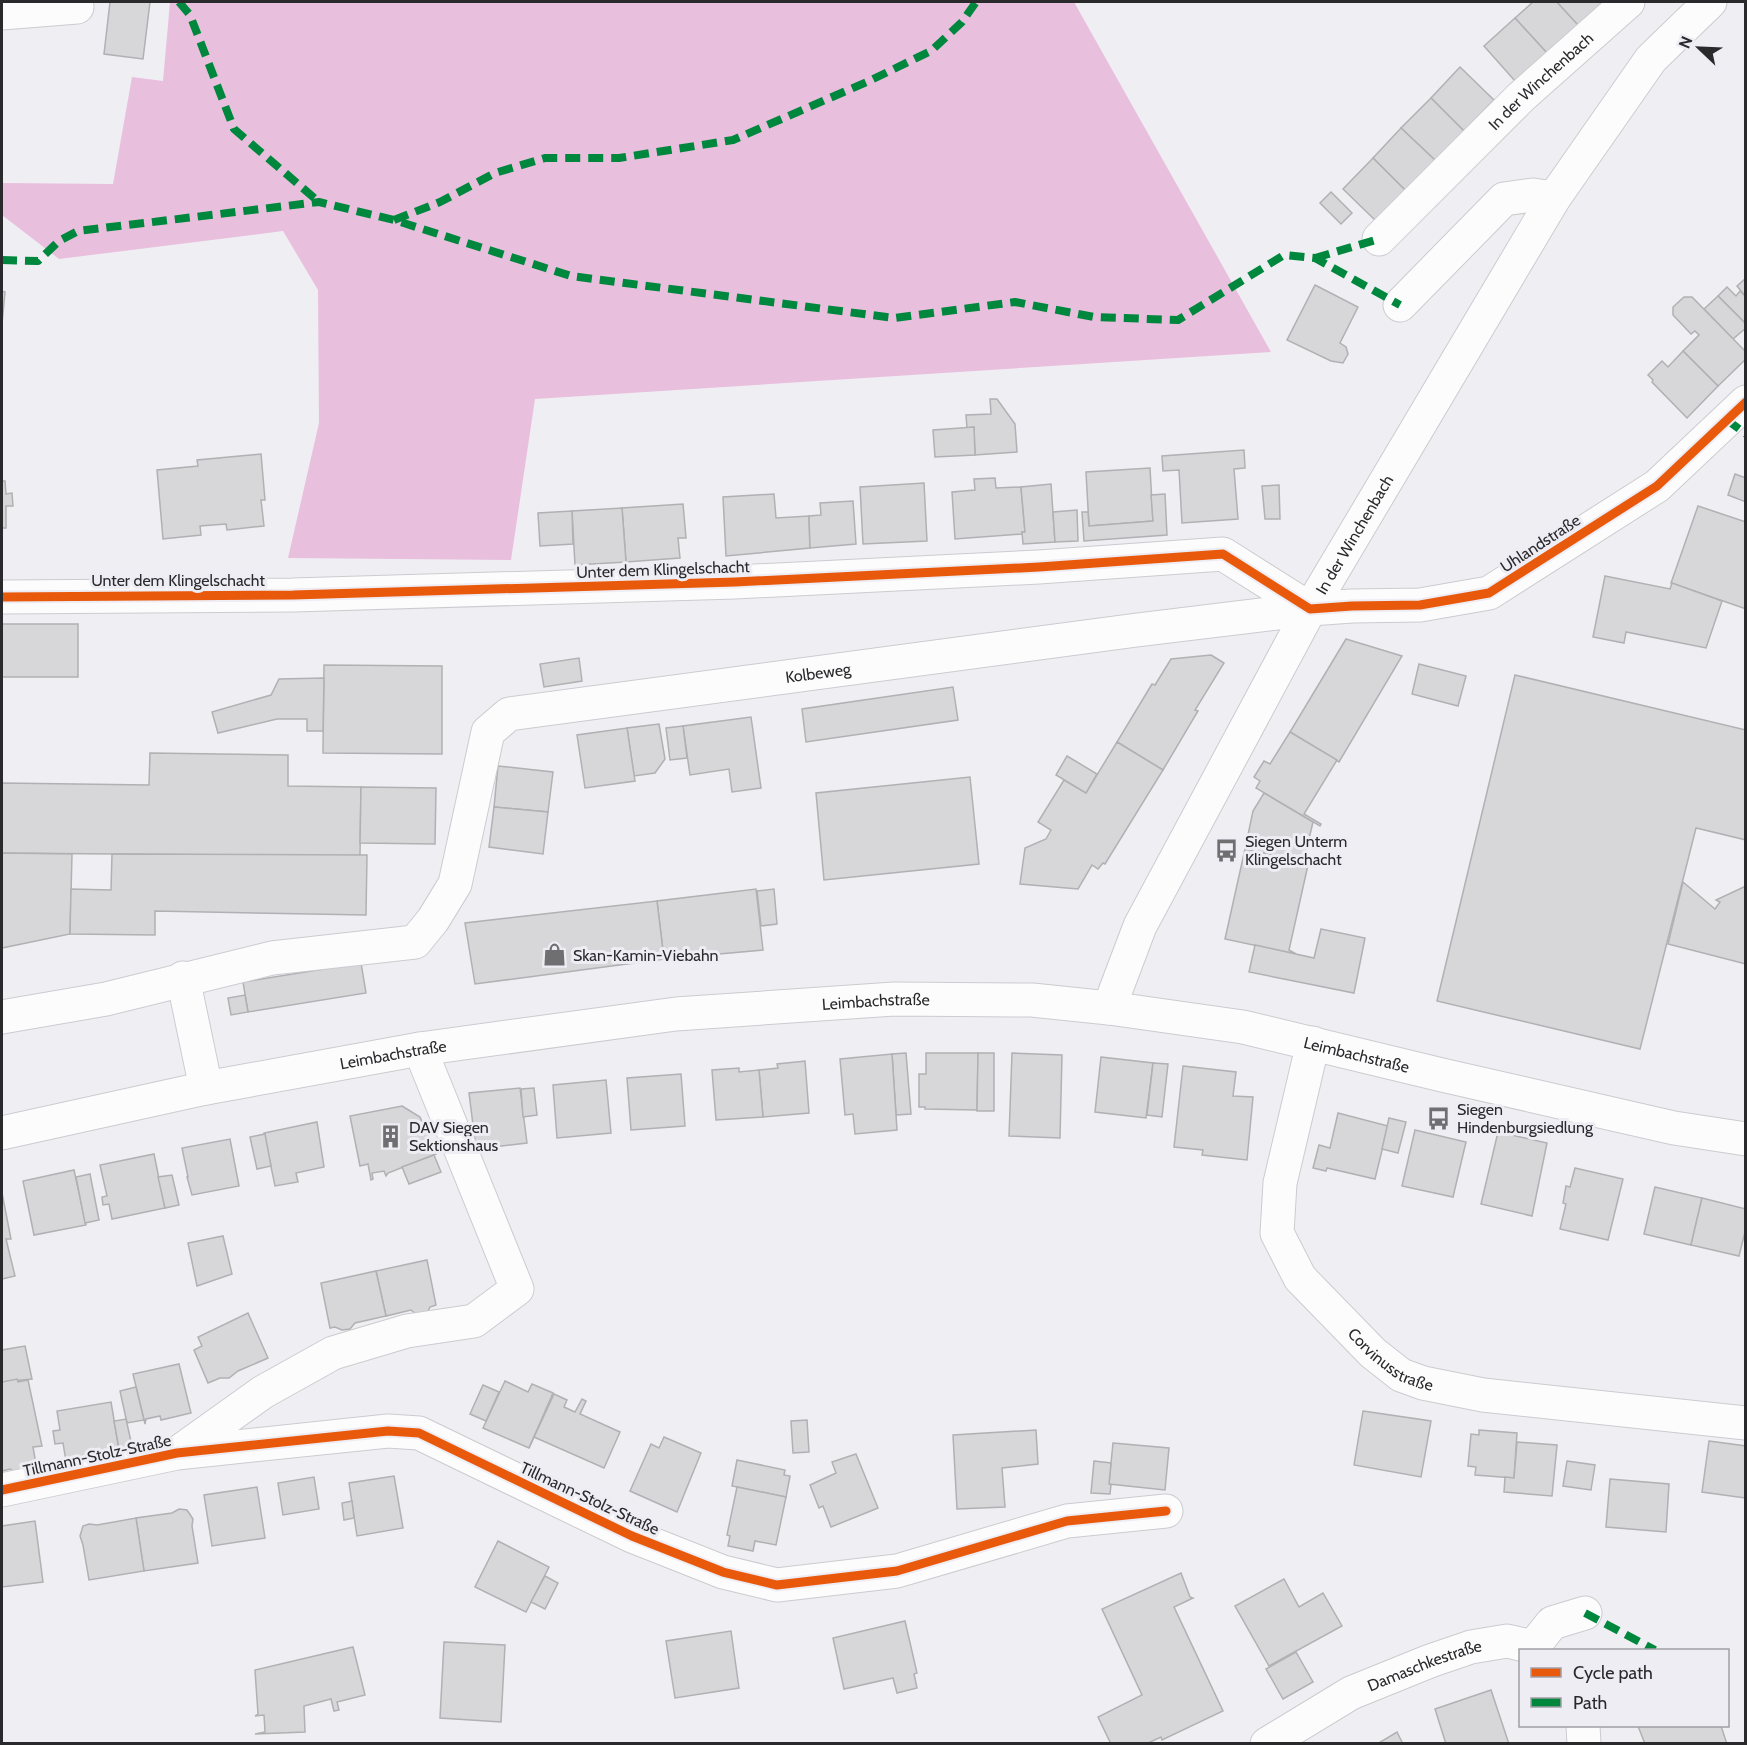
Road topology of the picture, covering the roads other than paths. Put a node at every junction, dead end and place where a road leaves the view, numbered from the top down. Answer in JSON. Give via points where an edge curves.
{"nodes":[{"id":1,"x":1628,"y":2,"type":"edge"},
{"id":2,"x":1710,"y":2,"type":"edge"},
{"id":3,"x":77,"y":7,"type":"dead end"},
{"id":4,"x":2,"y":13,"type":"edge"},
{"id":5,"x":1554,"y":198,"type":"junction"},
{"id":6,"x":1379,"y":239,"type":"dead end"},
{"id":7,"x":1400,"y":305,"type":"dead end"},
{"id":8,"x":1746,"y":402,"type":"edge"},
{"id":9,"x":2,"y":597,"type":"edge"},
{"id":10,"x":1310,"y":609,"type":"junction"},
{"id":11,"x":183,"y":978,"type":"junction"},
{"id":12,"x":1109,"y":1008,"type":"junction"},
{"id":13,"x":2,"y":1017,"type":"edge"},
{"id":14,"x":1313,"y":1043,"type":"junction"},
{"id":15,"x":420,"y":1049,"type":"junction"},
{"id":16,"x":207,"y":1088,"type":"junction"},
{"id":17,"x":2,"y":1133,"type":"edge"},
{"id":18,"x":1746,"y":1139,"type":"edge"},
{"id":19,"x":1746,"y":1423,"type":"edge"},
{"id":20,"x":177,"y":1453,"type":"junction"},
{"id":21,"x":2,"y":1490,"type":"edge"},
{"id":22,"x":1166,"y":1510,"type":"dead end"},
{"id":23,"x":1585,"y":1612,"type":"dead end"},
{"id":24,"x":1536,"y":1649,"type":"edge"},
{"id":25,"x":1583,"y":1727,"type":"edge"},
{"id":26,"x":1267,"y":1743,"type":"edge"},
{"id":27,"x":1584,"y":1743,"type":"edge"}],
"edges":[{"from":1,"to":6,"type":"street","name":"In der Winchenbach","via":[[1521,98]]},
{"from":2,"to":5,"type":"street","name":"In der Winchenbach","via":[[1651,59]]},
{"from":3,"to":4,"type":"street"},
{"from":5,"to":7,"type":"street","via":[[1533,195],[1504,200]]},
{"from":5,"to":10,"type":"street","name":"In der Winchenbach"},
{"from":8,"to":10,"type":"street","name":"Uhlandstraße","via":[[1657,486],[1489,593],[1420,605]]},
{"from":9,"to":10,"type":"street","name":"Unter dem Klingelschacht","via":[[293,595],[735,582],[1222,554]]},
{"from":10,"to":11,"type":"street","name":"Kolbeweg","via":[[509,714],[488,732],[456,884],[415,942],[272,958]]},
{"from":10,"to":12,"type":"street","name":"In der Winchenbach","via":[[1140,926]]},
{"from":11,"to":13,"type":"street","via":[[106,999]]},
{"from":11,"to":16,"type":"street"},
{"from":12,"to":14,"type":"street","name":"Leimbachstraße","via":[[1243,1027]]},
{"from":12,"to":15,"type":"street","name":"Leimbachstraße","via":[[1032,1000],[894,999],[676,1014]]},
{"from":14,"to":18,"type":"street","name":"Leimbachstraße","via":[[1674,1128]]},
{"from":14,"to":19,"type":"street","name":"Corvinusstraße","via":[[1280,1183],[1277,1233],[1300,1278],[1373,1353],[1401,1375],[1443,1388]]},
{"from":15,"to":16,"type":"street","name":"Leimbachstraße"},
{"from":15,"to":20,"type":"street","name":"Tillmann-Stolz-Straße","via":[[517,1289],[474,1321],[407,1331],[333,1353],[263,1392]]},
{"from":16,"to":17,"type":"street","name":"Leimbachstraße"},
{"from":20,"to":21,"type":"street","name":"Tillmann-Stolz-Straße"},
{"from":20,"to":22,"type":"street","name":"Tillmann-Stolz-Straße","via":[[388,1431],[419,1433],[632,1536],[723,1572],[777,1584],[897,1571],[1066,1521]]},
{"from":23,"to":24,"type":"street","name":"Damaschkestraße","via":[[1552,1623]]},
{"from":24,"to":26,"type":"street","name":"Damaschkestraße","via":[[1507,1641],[1471,1647],[1430,1661],[1351,1693]]},
{"from":25,"to":27,"type":"street"}]}
